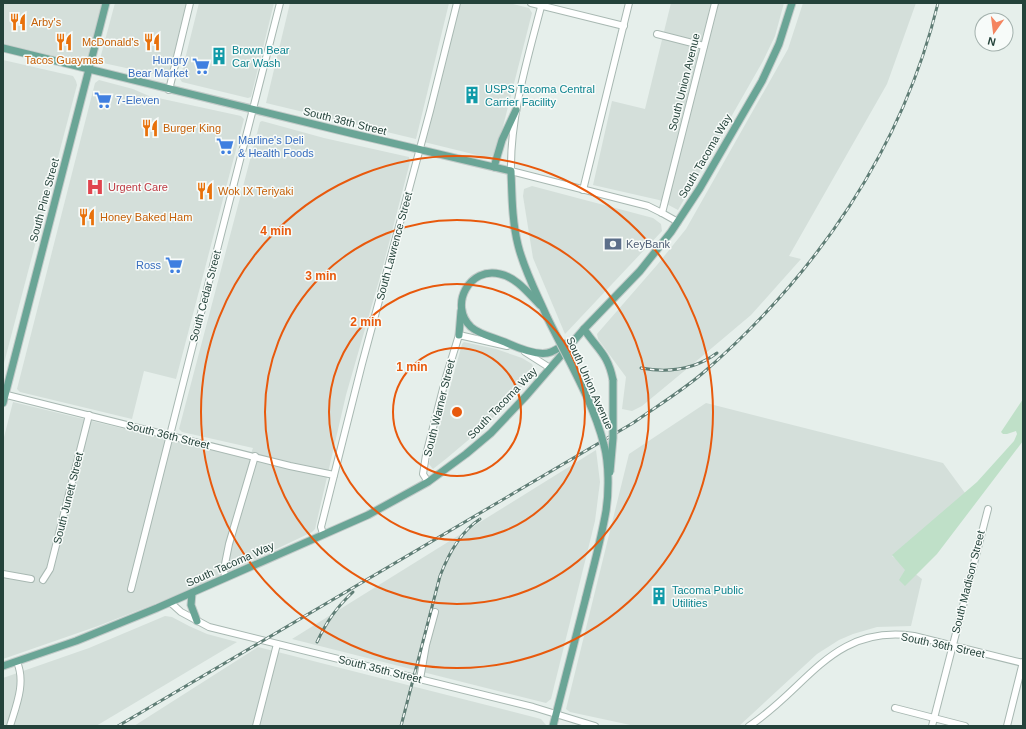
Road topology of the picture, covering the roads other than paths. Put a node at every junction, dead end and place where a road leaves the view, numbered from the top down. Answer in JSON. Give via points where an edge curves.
{"nodes":[{"id":1,"x":190,"y":3,"type":"edge"},
{"id":2,"x":280,"y":3,"type":"edge"},
{"id":3,"x":456,"y":3,"type":"edge"},
{"id":4,"x":531,"y":3,"type":"edge"},
{"id":5,"x":629,"y":3,"type":"edge"},
{"id":6,"x":715,"y":3,"type":"edge"},
{"id":7,"x":792,"y":3,"type":"edge"},
{"id":8,"x":104,"y":4,"type":"edge"},
{"id":9,"x":542,"y":4,"type":"edge"},
{"id":10,"x":624,"y":26,"type":"junction"},
{"id":11,"x":657,"y":34,"type":"dead end"},
{"id":12,"x":704,"y":46,"type":"junction"},
{"id":13,"x":3,"y":48,"type":"edge"},
{"id":14,"x":89,"y":69,"type":"junction"},
{"id":15,"x":169,"y":90,"type":"junction"},
{"id":16,"x":254,"y":110,"type":"junction"},
{"id":17,"x":516,"y":110,"type":"junction"},
{"id":18,"x":420,"y":150,"type":"junction"},
{"id":19,"x":494,"y":167,"type":"junction"},
{"id":20,"x":511,"y":171,"type":"junction"},
{"id":21,"x":583,"y":190,"type":"junction"},
{"id":22,"x":662,"y":212,"type":"junction"},
{"id":23,"x":678,"y":222,"type":"junction"},
{"id":24,"x":543,"y":308,"type":"junction"},
{"id":25,"x":462,"y":311,"type":"junction"},
{"id":26,"x":584,"y":330,"type":"junction"},
{"id":27,"x":458,"y":335,"type":"junction"},
{"id":28,"x":577,"y":337,"type":"junction"},
{"id":29,"x":520,"y":349,"type":"junction"},
{"id":30,"x":550,"y":368,"type":"junction"},
{"id":31,"x":4,"y":394,"type":"edge"},
{"id":32,"x":3,"y":403,"type":"edge"},
{"id":33,"x":89,"y":415,"type":"junction"},
{"id":34,"x":170,"y":435,"type":"junction"},
{"id":35,"x":255,"y":456,"type":"junction"},
{"id":36,"x":334,"y":475,"type":"junction"},
{"id":37,"x":428,"y":482,"type":"junction"},
{"id":38,"x":608,"y":492,"type":"junction"},
{"id":39,"x":988,"y":509,"type":"dead end"},
{"id":40,"x":323,"y":534,"type":"junction"},
{"id":41,"x":3,"y":574,"type":"edge"},
{"id":42,"x":225,"y":578,"type":"junction"},
{"id":43,"x":31,"y":579,"type":"dead end"},
{"id":44,"x":43,"y":580,"type":"dead end"},
{"id":45,"x":131,"y":589,"type":"dead end"},
{"id":46,"x":192,"y":593,"type":"junction"},
{"id":47,"x":171,"y":602,"type":"junction"},
{"id":48,"x":435,"y":612,"type":"dead end"},
{"id":49,"x":197,"y":621,"type":"junction"},
{"id":50,"x":277,"y":644,"type":"junction"},
{"id":51,"x":952,"y":645,"type":"junction"},
{"id":52,"x":17,"y":662,"type":"junction"},
{"id":53,"x":1023,"y":663,"type":"edge"},
{"id":54,"x":3,"y":666,"type":"edge"},
{"id":55,"x":420,"y":679,"type":"junction"},
{"id":56,"x":894,"y":708,"type":"dead end"},
{"id":57,"x":556,"y":714,"type":"junction"},
{"id":58,"x":934,"y":718,"type":"junction"},
{"id":59,"x":10,"y":726,"type":"edge"},
{"id":60,"x":256,"y":726,"type":"edge"},
{"id":61,"x":553,"y":726,"type":"edge"},
{"id":62,"x":595,"y":726,"type":"edge"},
{"id":63,"x":749,"y":726,"type":"edge"},
{"id":64,"x":932,"y":726,"type":"edge"},
{"id":65,"x":966,"y":726,"type":"edge"},
{"id":66,"x":1007,"y":726,"type":"edge"}],
"edges":[{"from":1,"to":15,"type":"street"},
{"from":2,"to":16,"type":"street","name":"South Cedar Street"},
{"from":3,"to":18,"type":"street","name":"South Lawrence Street"},
{"from":4,"to":9,"type":"street"},
{"from":5,"to":10,"type":"street"},
{"from":6,"to":12,"type":"street","name":"South Union Avenue"},
{"from":7,"to":23,"type":"main road","name":"South Tacoma Way","via":[[779,44],[762,81]]},
{"from":8,"to":14,"type":"main road","name":"South Pine Street"},
{"from":9,"to":10,"type":"street"},
{"from":9,"to":17,"type":"street"},
{"from":10,"to":21,"type":"street"},
{"from":11,"to":12,"type":"street"},
{"from":12,"to":22,"type":"street","name":"South Union Avenue"},
{"from":13,"to":14,"type":"main road","name":"South 38th Street"},
{"from":14,"to":15,"type":"main road","name":"South 38th Street"},
{"from":14,"to":31,"type":"main road","name":"South Pine Street"},
{"from":15,"to":16,"type":"main road","name":"South 38th Street"},
{"from":16,"to":18,"type":"main road","name":"South 38th Street"},
{"from":16,"to":34,"type":"street","name":"South Cedar Street"},
{"from":17,"to":19,"type":"main road","via":[[502,140]]},
{"from":17,"to":20,"type":"street"},
{"from":18,"to":19,"type":"main road","name":"South 38th Street"},
{"from":18,"to":36,"type":"street","name":"South Lawrence Street"},
{"from":19,"to":20,"type":"main road","name":"South 38th Street"},
{"from":20,"to":21,"type":"street","name":"South 38th Street"},
{"from":20,"to":24,"type":"main road","name":"South Union Avenue","via":[[512,207],[518,246]]},
{"from":21,"to":22,"type":"street","name":"South 38th Street","via":[[648,206]]},
{"from":22,"to":23,"type":"street","name":"South 38th Street"},
{"from":23,"to":26,"type":"main road","name":"South Tacoma Way","via":[[640,272]]},
{"from":24,"to":25,"type":"main road","via":[[510,278],[488,273],[478,276],[469,283],[462,297]]},
{"from":24,"to":38,"type":"main road","name":"South Union Avenue","bridge":true,"via":[[598,424],[604,446]]},
{"from":25,"to":27,"type":"main road"},
{"from":25,"to":29,"type":"main road","via":[[472,328]]},
{"from":26,"to":28,"type":"main road","name":"South Tacoma Way"},
{"from":26,"to":38,"type":"main road","bridge":true,"via":[[604,354],[612,380],[613,438]]},
{"from":27,"to":29,"type":"street"},
{"from":27,"to":37,"type":"street","name":"South Warner Street","via":[[426,455],[423,474]]},
{"from":28,"to":29,"type":"main road","via":[[550,352]]},
{"from":28,"to":30,"type":"main road","name":"South Tacoma Way"},
{"from":29,"to":30,"type":"street"},
{"from":30,"to":37,"type":"main road","name":"South Tacoma Way","via":[[491,433]]},
{"from":31,"to":32,"type":"main road","name":"South Pine Street"},
{"from":31,"to":33,"type":"street","name":"South 36th Street"},
{"from":33,"to":34,"type":"street","name":"South 36th Street"},
{"from":33,"to":44,"type":"street","name":"South Junett Street","via":[[50,569]]},
{"from":34,"to":35,"type":"street","name":"South 36th Street"},
{"from":34,"to":45,"type":"street","name":"South Cedar Street"},
{"from":35,"to":36,"type":"street","name":"South 36th Street"},
{"from":35,"to":42,"type":"street","via":[[229,544],[224,569]]},
{"from":36,"to":40,"type":"street","name":"South Lawrence Street","via":[[321,527]]},
{"from":37,"to":40,"type":"main road","name":"South Tacoma Way","via":[[379,509]]},
{"from":38,"to":57,"type":"main road","name":"South Union Avenue","bridge":true,"via":[[603,525]]},
{"from":39,"to":51,"type":"street","name":"South Madison Street"},
{"from":40,"to":42,"type":"main road","name":"South Tacoma Way"},
{"from":41,"to":43,"type":"street"},
{"from":42,"to":46,"type":"main road","name":"South Tacoma Way"},
{"from":46,"to":47,"type":"main road","name":"South Tacoma Way"},
{"from":46,"to":49,"type":"main road","via":[[191,605]]},
{"from":47,"to":49,"type":"street","name":"South 35th Street","via":[[181,612]]},
{"from":47,"to":52,"type":"main road","name":"South Tacoma Way"},
{"from":48,"to":55,"type":"street"},
{"from":49,"to":50,"type":"street","name":"South 35th Street","via":[[209,627]]},
{"from":50,"to":55,"type":"street","name":"South 35th Street"},
{"from":50,"to":60,"type":"street"},
{"from":51,"to":53,"type":"street","name":"South 36th Street"},
{"from":51,"to":58,"type":"street","name":"South Madison Street"},
{"from":51,"to":63,"type":"street","name":"South 36th Street","via":[[900,635],[855,642],[825,659]]},
{"from":52,"to":54,"type":"main road","name":"South Tacoma Way"},
{"from":52,"to":59,"type":"street","via":[[20,685]]},
{"from":53,"to":66,"type":"street"},
{"from":55,"to":57,"type":"street","name":"South 35th Street"},
{"from":56,"to":58,"type":"street"},
{"from":57,"to":61,"type":"main road","name":"South Union Avenue"},
{"from":57,"to":62,"type":"street","name":"South 35th Street"},
{"from":58,"to":64,"type":"street","name":"South Madison Street"},
{"from":58,"to":65,"type":"street"}]}
